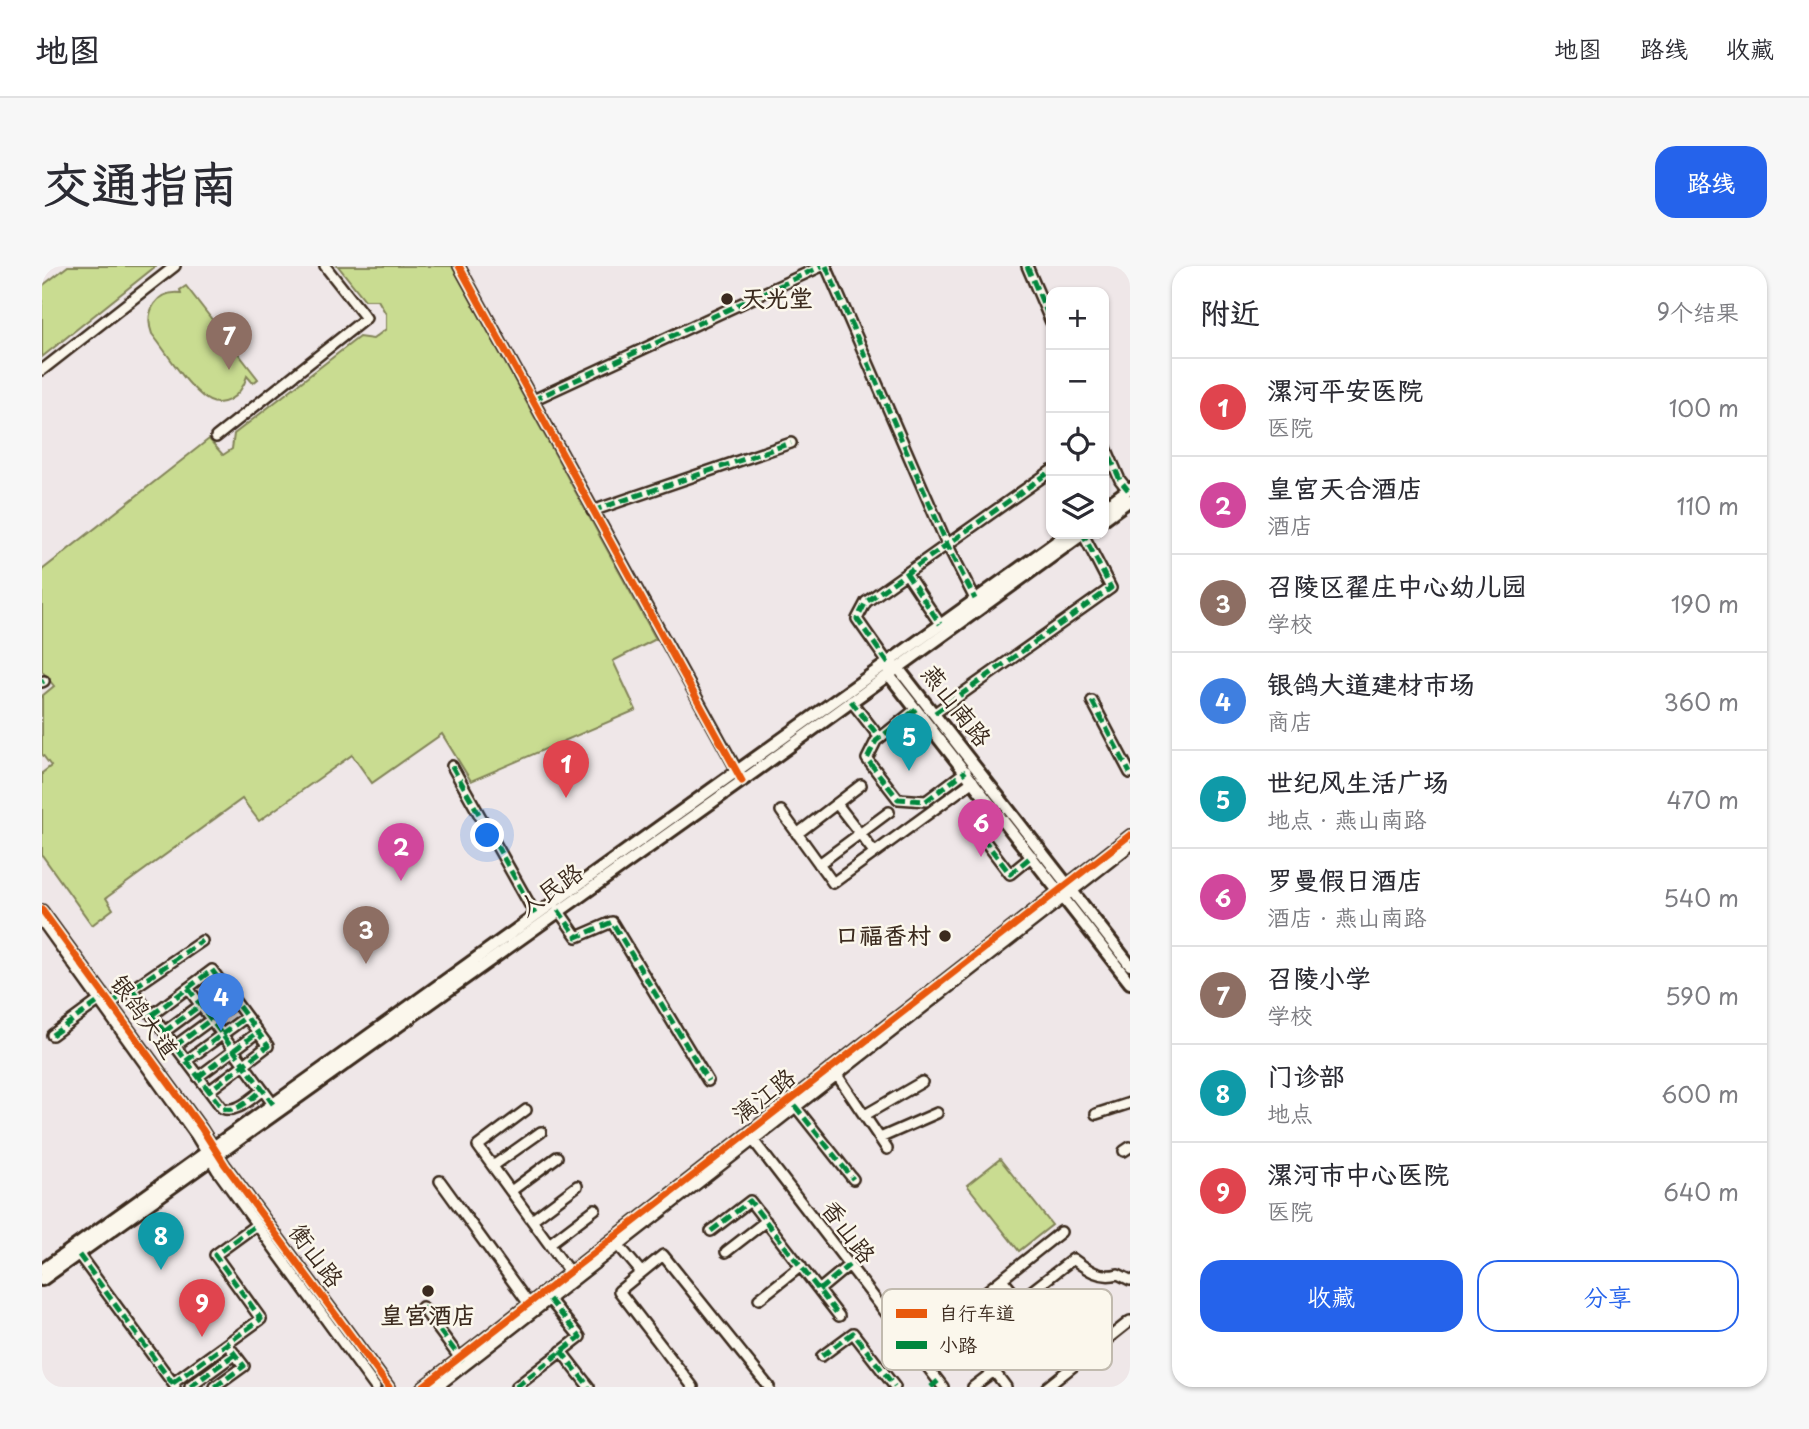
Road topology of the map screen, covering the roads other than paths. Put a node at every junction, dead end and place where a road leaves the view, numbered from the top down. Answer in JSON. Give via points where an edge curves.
{"nodes":[{"id":1,"x":175,"y":266,"type":"edge"},
{"id":2,"x":326,"y":266,"type":"edge"},
{"id":3,"x":459,"y":266,"type":"edge"},
{"id":4,"x":824,"y":266,"type":"edge"},
{"id":5,"x":1027,"y":266,"type":"edge"},
{"id":6,"x":1046,"y":310,"type":"edge"},
{"id":7,"x":42,"y":370,"type":"edge"},
{"id":8,"x":533,"y":401,"type":"junction"},
{"id":9,"x":216,"y":437,"type":"dead end"},
{"id":10,"x":791,"y":443,"type":"dead end"},
{"id":11,"x":1109,"y":455,"type":"edge"},
{"id":12,"x":1046,"y":475,"type":"edge"},
{"id":13,"x":1129,"y":493,"type":"edge"},
{"id":14,"x":1109,"y":504,"type":"edge"},
{"id":15,"x":592,"y":511,"type":"junction"},
{"id":16,"x":1109,"y":514,"type":"edge"},
{"id":17,"x":1060,"y":539,"type":"edge"},
{"id":18,"x":1076,"y":539,"type":"edge"},
{"id":19,"x":1086,"y":539,"type":"edge"},
{"id":20,"x":947,"y":544,"type":"junction"},
{"id":21,"x":906,"y":573,"type":"junction"},
{"id":22,"x":975,"y":599,"type":"junction"},
{"id":23,"x":940,"y":624,"type":"junction"},
{"id":24,"x":892,"y":668,"type":"junction"},
{"id":25,"x":851,"y":701,"type":"junction"},
{"id":26,"x":1092,"y":701,"type":"dead end"},
{"id":27,"x":916,"y":709,"type":"junction"},
{"id":28,"x":935,"y":713,"type":"junction"},
{"id":29,"x":880,"y":738,"type":"junction"},
{"id":30,"x":452,"y":766,"type":"dead end"},
{"id":31,"x":736,"y":770,"type":"junction"},
{"id":32,"x":1130,"y":774,"type":"edge"},
{"id":33,"x":969,"y":776,"type":"junction"},
{"id":34,"x":742,"y":781,"type":"junction"},
{"id":35,"x":861,"y":785,"type":"dead end"},
{"id":36,"x":994,"y":801,"type":"junction"},
{"id":37,"x":837,"y":804,"type":"junction"},
{"id":38,"x":781,"y":811,"type":"dead end"},
{"id":39,"x":889,"y":811,"type":"dead end"},
{"id":40,"x":797,"y":834,"type":"junction"},
{"id":41,"x":860,"y":834,"type":"junction"},
{"id":42,"x":1130,"y":835,"type":"edge"},
{"id":43,"x":1130,"y":846,"type":"edge"},
{"id":44,"x":874,"y":852,"type":"junction"},
{"id":45,"x":1032,"y":856,"type":"junction"},
{"id":46,"x":819,"y":864,"type":"junction"},
{"id":47,"x":1065,"y":890,"type":"junction"},
{"id":48,"x":42,"y":910,"type":"edge"},
{"id":49,"x":558,"y":910,"type":"junction"},
{"id":50,"x":535,"y":914,"type":"junction"},
{"id":51,"x":42,"y":921,"type":"edge"},
{"id":52,"x":202,"y":941,"type":"dead end"},
{"id":53,"x":1130,"y":965,"type":"edge"},
{"id":54,"x":1130,"y":983,"type":"edge"},
{"id":55,"x":225,"y":987,"type":"junction"},
{"id":56,"x":188,"y":988,"type":"junction"},
{"id":57,"x":132,"y":989,"type":"junction"},
{"id":58,"x":105,"y":1001,"type":"junction"},
{"id":59,"x":235,"y":1002,"type":"junction"},
{"id":60,"x":200,"y":1005,"type":"junction"},
{"id":61,"x":152,"y":1015,"type":"junction"},
{"id":62,"x":246,"y":1017,"type":"junction"},
{"id":63,"x":211,"y":1020,"type":"junction"},
{"id":64,"x":164,"y":1032,"type":"junction"},
{"id":65,"x":258,"y":1032,"type":"junction"},
{"id":66,"x":222,"y":1034,"type":"junction"},
{"id":67,"x":51,"y":1035,"type":"dead end"},
{"id":68,"x":175,"y":1046,"type":"junction"},
{"id":69,"x":234,"y":1050,"type":"junction"},
{"id":70,"x":186,"y":1061,"type":"junction"},
{"id":71,"x":244,"y":1065,"type":"junction"},
{"id":72,"x":834,"y":1070,"type":"junction"},
{"id":73,"x":198,"y":1077,"type":"junction"},
{"id":74,"x":708,"y":1081,"type":"dead end"},
{"id":75,"x":922,"y":1082,"type":"dead end"},
{"id":76,"x":263,"y":1090,"type":"junction"},
{"id":77,"x":209,"y":1091,"type":"junction"},
{"id":78,"x":1130,"y":1103,"type":"edge"},
{"id":79,"x":273,"y":1104,"type":"junction"},
{"id":80,"x":794,"y":1106,"type":"junction"},
{"id":81,"x":526,"y":1110,"type":"dead end"},
{"id":82,"x":937,"y":1113,"type":"dead end"},
{"id":83,"x":1096,"y":1114,"type":"dead end"},
{"id":84,"x":865,"y":1115,"type":"junction"},
{"id":85,"x":541,"y":1132,"type":"dead end"},
{"id":86,"x":750,"y":1136,"type":"junction"},
{"id":87,"x":880,"y":1138,"type":"junction"},
{"id":88,"x":887,"y":1149,"type":"dead end"},
{"id":89,"x":212,"y":1153,"type":"junction"},
{"id":90,"x":557,"y":1157,"type":"dead end"},
{"id":91,"x":493,"y":1166,"type":"junction"},
{"id":92,"x":853,"y":1179,"type":"dead end"},
{"id":93,"x":440,"y":1181,"type":"dead end"},
{"id":94,"x":577,"y":1186,"type":"dead end"},
{"id":95,"x":511,"y":1191,"type":"junction"},
{"id":96,"x":595,"y":1209,"type":"dead end"},
{"id":97,"x":123,"y":1218,"type":"junction"},
{"id":98,"x":532,"y":1220,"type":"junction"},
{"id":99,"x":766,"y":1221,"type":"junction"},
{"id":100,"x":257,"y":1225,"type":"junction"},
{"id":101,"x":711,"y":1231,"type":"dead end"},
{"id":102,"x":1061,"y":1232,"type":"dead end"},
{"id":103,"x":616,"y":1242,"type":"junction"},
{"id":104,"x":549,"y":1244,"type":"junction"},
{"id":105,"x":726,"y":1252,"type":"dead end"},
{"id":106,"x":79,"y":1255,"type":"junction"},
{"id":107,"x":849,"y":1265,"type":"junction"},
{"id":108,"x":801,"y":1266,"type":"junction"},
{"id":109,"x":42,"y":1270,"type":"edge"},
{"id":110,"x":641,"y":1272,"type":"junction"},
{"id":111,"x":570,"y":1273,"type":"junction"},
{"id":112,"x":1002,"y":1279,"type":"junction"},
{"id":113,"x":42,"y":1280,"type":"edge"},
{"id":114,"x":1130,"y":1280,"type":"edge"},
{"id":115,"x":989,"y":1289,"type":"edge"},
{"id":116,"x":1010,"y":1289,"type":"edge"},
{"id":117,"x":1035,"y":1289,"type":"edge"},
{"id":118,"x":819,"y":1290,"type":"junction"},
{"id":119,"x":549,"y":1299,"type":"junction"},
{"id":120,"x":759,"y":1299,"type":"dead end"},
{"id":121,"x":529,"y":1304,"type":"junction"},
{"id":122,"x":422,"y":1307,"type":"dead end"},
{"id":123,"x":882,"y":1310,"type":"edge"},
{"id":124,"x":839,"y":1316,"type":"dead end"},
{"id":125,"x":1130,"y":1321,"type":"edge"},
{"id":126,"x":1112,"y":1335,"type":"edge"},
{"id":127,"x":228,"y":1343,"type":"junction"},
{"id":128,"x":561,"y":1352,"type":"junction"},
{"id":129,"x":235,"y":1354,"type":"junction"},
{"id":130,"x":822,"y":1356,"type":"dead end"},
{"id":131,"x":463,"y":1362,"type":"junction"},
{"id":132,"x":926,"y":1370,"type":"edge"},
{"id":133,"x":1068,"y":1370,"type":"edge"},
{"id":134,"x":994,"y":1371,"type":"joint"},
{"id":135,"x":174,"y":1385,"type":"edge"},
{"id":136,"x":937,"y":1385,"type":"edge"},
{"id":137,"x":190,"y":1387,"type":"edge"},
{"id":138,"x":215,"y":1387,"type":"edge"},
{"id":139,"x":375,"y":1387,"type":"edge"},
{"id":140,"x":389,"y":1387,"type":"edge"},
{"id":141,"x":422,"y":1387,"type":"edge"},
{"id":142,"x":437,"y":1387,"type":"edge"},
{"id":143,"x":516,"y":1387,"type":"edge"},
{"id":144,"x":589,"y":1387,"type":"edge"},
{"id":145,"x":694,"y":1387,"type":"edge"},
{"id":146,"x":769,"y":1387,"type":"edge"},
{"id":147,"x":895,"y":1387,"type":"edge"},
{"id":148,"x":974,"y":1387,"type":"edge"},
{"id":149,"x":1006,"y":1387,"type":"edge"},
{"id":150,"x":1047,"y":1387,"type":"edge"}],
"edges":[{"from":1,"to":7,"type":"street"},
{"from":2,"to":9,"type":"street","via":[[366,318]]},
{"from":3,"to":8,"type":"street"},
{"from":4,"to":8,"type":"street"},
{"from":4,"to":20,"type":"street"},
{"from":5,"to":6,"type":"street"},
{"from":8,"to":15,"type":"street"},
{"from":10,"to":15,"type":"street"},
{"from":11,"to":13,"type":"street"},
{"from":12,"to":20,"type":"street"},
{"from":13,"to":14,"type":"main road"},
{"from":13,"to":16,"type":"main road"},
{"from":15,"to":31,"type":"street"},
{"from":17,"to":22,"type":"main road","name":"人民路"},
{"from":18,"to":24,"type":"main road","name":"人民路"},
{"from":19,"to":28,"type":"street","via":[[1111,588]]},
{"from":20,"to":21,"type":"street"},
{"from":20,"to":22,"type":"street"},
{"from":21,"to":23,"type":"street"},
{"from":21,"to":24,"type":"street","via":[[866,602],[857,619]]},
{"from":22,"to":23,"type":"main road","name":"人民路"},
{"from":23,"to":24,"type":"main road","name":"人民路"},
{"from":24,"to":25,"type":"main road","name":"人民路"},
{"from":24,"to":27,"type":"main road","name":"燕山南路"},
{"from":24,"to":28,"type":"main road","name":"燕山南路"},
{"from":24,"to":31,"type":"main road","name":"人民路"},
{"from":25,"to":29,"type":"street"},
{"from":25,"to":34,"type":"main road","name":"人民路"},
{"from":26,"to":32,"type":"street"},
{"from":27,"to":29,"type":"street"},
{"from":27,"to":33,"type":"main road","name":"燕山南路"},
{"from":28,"to":36,"type":"main road","name":"燕山南路"},
{"from":29,"to":33,"type":"street","via":[[867,759],[898,799],[926,801]]},
{"from":30,"to":50,"type":"street"},
{"from":31,"to":34,"type":"street"},
{"from":31,"to":50,"type":"main road","name":"人民路"},
{"from":33,"to":36,"type":"main road","name":"燕山南路"},
{"from":33,"to":44,"type":"street"},
{"from":34,"to":49,"type":"main road","name":"人民路"},
{"from":35,"to":37,"type":"street"},
{"from":36,"to":45,"type":"main road","name":"燕山南路"},
{"from":36,"to":45,"type":"street","via":[[972,824],[1010,874]]},
{"from":36,"to":47,"type":"main road","name":"燕山南路"},
{"from":37,"to":40,"type":"street"},
{"from":37,"to":41,"type":"street"},
{"from":38,"to":40,"type":"street"},
{"from":39,"to":41,"type":"street"},
{"from":40,"to":46,"type":"street"},
{"from":41,"to":44,"type":"street"},
{"from":41,"to":46,"type":"street"},
{"from":42,"to":47,"type":"street","name":"漓江路"},
{"from":43,"to":47,"type":"street","name":"漓江路"},
{"from":44,"to":46,"type":"street","via":[[833,883]]},
{"from":45,"to":47,"type":"main road","name":"燕山南路"},
{"from":47,"to":53,"type":"main road","name":"燕山南路"},
{"from":47,"to":54,"type":"main road","name":"燕山南路"},
{"from":47,"to":72,"type":"street","name":"漓江路"},
{"from":48,"to":58,"type":"street","name":"银鸽大道"},
{"from":49,"to":74,"type":"street","via":[[577,937],[612,922]]},
{"from":49,"to":89,"type":"main road","name":"人民路"},
{"from":50,"to":79,"type":"main road","name":"人民路"},
{"from":51,"to":58,"type":"street","name":"银鸽大道"},
{"from":52,"to":57,"type":"street"},
{"from":55,"to":56,"type":"street","via":[[212,970]]},
{"from":55,"to":59,"type":"street"},
{"from":55,"to":60,"type":"street"},
{"from":56,"to":60,"type":"street"},
{"from":56,"to":61,"type":"street"},
{"from":57,"to":58,"type":"street"},
{"from":57,"to":61,"type":"street"},
{"from":58,"to":67,"type":"street"},
{"from":58,"to":89,"type":"street","name":"银鸽大道"},
{"from":59,"to":62,"type":"street"},
{"from":59,"to":63,"type":"street"},
{"from":60,"to":63,"type":"street"},
{"from":60,"to":64,"type":"street"},
{"from":61,"to":64,"type":"street"},
{"from":62,"to":65,"type":"street"},
{"from":62,"to":66,"type":"street"},
{"from":63,"to":66,"type":"street"},
{"from":63,"to":68,"type":"street"},
{"from":64,"to":68,"type":"street"},
{"from":65,"to":69,"type":"street"},
{"from":65,"to":71,"type":"street","via":[[268,1046]]},
{"from":66,"to":69,"type":"street"},
{"from":66,"to":70,"type":"street"},
{"from":68,"to":70,"type":"street"},
{"from":69,"to":71,"type":"street"},
{"from":69,"to":73,"type":"street"},
{"from":70,"to":73,"type":"street"},
{"from":71,"to":76,"type":"street"},
{"from":71,"to":77,"type":"street"},
{"from":72,"to":80,"type":"street","name":"漓江路"},
{"from":72,"to":84,"type":"street"},
{"from":72,"to":86,"type":"street","name":"漓江路"},
{"from":73,"to":77,"type":"street"},
{"from":75,"to":84,"type":"street"},
{"from":76,"to":77,"type":"street","via":[[229,1111]]},
{"from":76,"to":79,"type":"street"},
{"from":78,"to":83,"type":"street"},
{"from":79,"to":89,"type":"main road","name":"人民路"},
{"from":80,"to":86,"type":"street","name":"漓江路"},
{"from":80,"to":92,"type":"street"},
{"from":81,"to":91,"type":"street","via":[[478,1146]]},
{"from":82,"to":87,"type":"street"},
{"from":84,"to":87,"type":"street"},
{"from":85,"to":91,"type":"street"},
{"from":86,"to":103,"type":"street","name":"漓江路"},
{"from":86,"to":107,"type":"street","name":"香山路"},
{"from":87,"to":88,"type":"street"},
{"from":89,"to":97,"type":"main road","name":"人民路"},
{"from":89,"to":100,"type":"street","name":"衡山路"},
{"from":89,"to":140,"type":"street","name":"衡山路"},
{"from":90,"to":95,"type":"street"},
{"from":91,"to":95,"type":"street"},
{"from":93,"to":121,"type":"street"},
{"from":94,"to":98,"type":"street"},
{"from":95,"to":98,"type":"street"},
{"from":96,"to":104,"type":"street"},
{"from":97,"to":106,"type":"main road","name":"人民路"},
{"from":97,"to":109,"type":"main road","name":"人民路"},
{"from":98,"to":104,"type":"street"},
{"from":99,"to":101,"type":"street","via":[[750,1201]]},
{"from":99,"to":105,"type":"street"},
{"from":99,"to":108,"type":"street"},
{"from":100,"to":127,"type":"street","via":[[215,1255],[261,1319]]},
{"from":100,"to":139,"type":"street","name":"衡山路"},
{"from":102,"to":112,"type":"street"},
{"from":103,"to":110,"type":"street"},
{"from":103,"to":111,"type":"street","name":"漓江路"},
{"from":103,"to":119,"type":"street","name":"漓江路"},
{"from":104,"to":111,"type":"street"},
{"from":106,"to":113,"type":"main road","name":"人民路"},
{"from":106,"to":135,"type":"street"},
{"from":107,"to":118,"type":"street"},
{"from":107,"to":123,"type":"street","name":"香山路"},
{"from":108,"to":118,"type":"street"},
{"from":108,"to":120,"type":"street"},
{"from":110,"to":145,"type":"street","via":[[619,1291]]},
{"from":110,"to":146,"type":"street","via":[[663,1255]]},
{"from":111,"to":121,"type":"street","name":"漓江路"},
{"from":112,"to":115,"type":"street"},
{"from":112,"to":116,"type":"street"},
{"from":114,"to":117,"type":"street","via":[[1118,1274],[1093,1273],[1073,1259]]},
{"from":118,"to":124,"type":"street"},
{"from":119,"to":128,"type":"street","via":[[580,1337]]},
{"from":119,"to":131,"type":"street","name":"漓江路"},
{"from":121,"to":131,"type":"street","name":"漓江路"},
{"from":122,"to":131,"type":"street"},
{"from":125,"to":126,"type":"street"},
{"from":127,"to":129,"type":"street"},
{"from":127,"to":135,"type":"street"},
{"from":128,"to":143,"type":"street"},
{"from":128,"to":144,"type":"street"},
{"from":129,"to":137,"type":"street"},
{"from":129,"to":138,"type":"street","via":[[244,1366]]},
{"from":130,"to":147,"type":"street","via":[[853,1333]]},
{"from":131,"to":141,"type":"street","name":"漓江路"},
{"from":131,"to":142,"type":"street","name":"漓江路"},
{"from":132,"to":136,"type":"street","name":"香山路"},
{"from":133,"to":150,"type":"street"},
{"from":134,"to":148,"type":"street"},
{"from":134,"to":149,"type":"street"}]}
